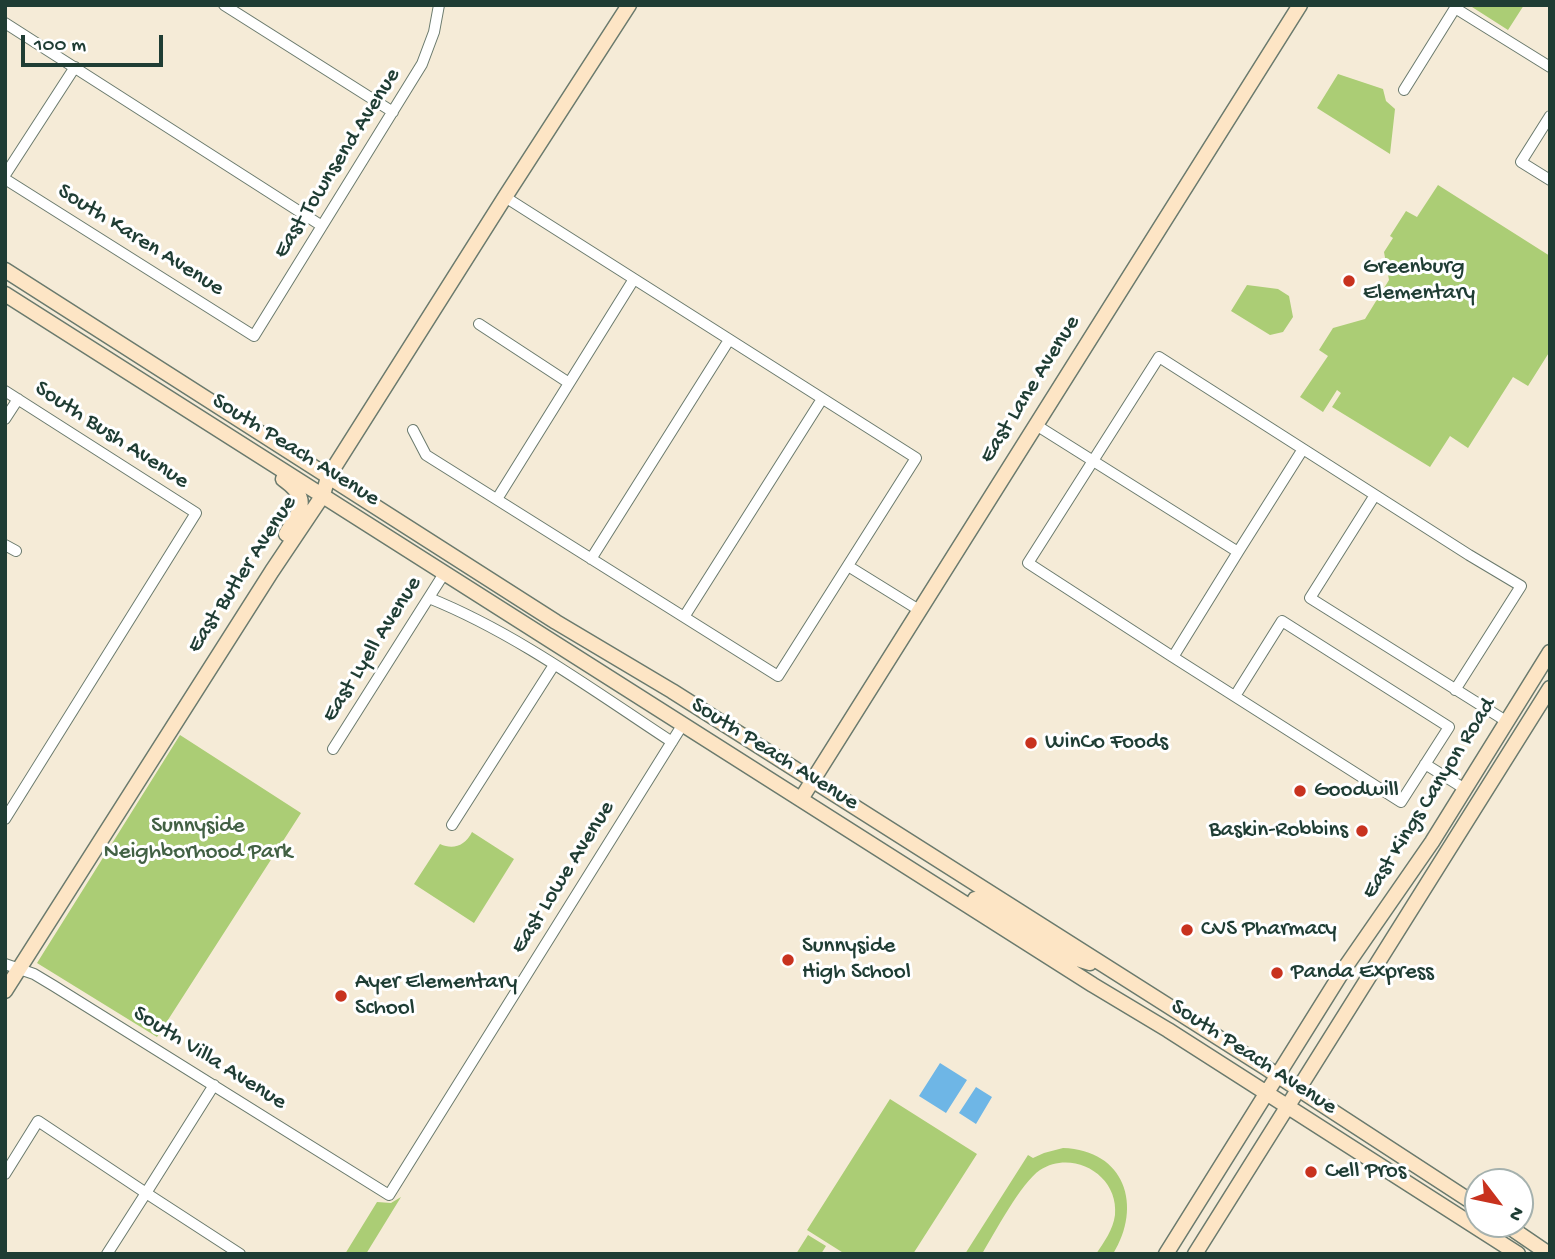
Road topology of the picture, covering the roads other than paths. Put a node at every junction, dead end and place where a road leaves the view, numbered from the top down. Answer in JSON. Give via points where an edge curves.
{"nodes":[{"id":1,"x":224,"y":5,"type":"edge"},
{"id":2,"x":439,"y":5,"type":"edge"},
{"id":3,"x":629,"y":5,"type":"edge"},
{"id":4,"x":1300,"y":5,"type":"edge"},
{"id":5,"x":1456,"y":7,"type":"edge"},
{"id":6,"x":5,"y":23,"type":"edge"},
{"id":7,"x":75,"y":67,"type":"junction"},
{"id":8,"x":1550,"y":67,"type":"edge"},
{"id":9,"x":1404,"y":90,"type":"dead end"},
{"id":10,"x":393,"y":112,"type":"junction"},
{"id":11,"x":1550,"y":117,"type":"edge"},
{"id":12,"x":5,"y":177,"type":"edge"},
{"id":13,"x":1550,"y":180,"type":"edge"},
{"id":14,"x":505,"y":197,"type":"junction"},
{"id":15,"x":322,"y":226,"type":"junction"},
{"id":16,"x":5,"y":270,"type":"edge"},
{"id":17,"x":634,"y":279,"type":"junction"},
{"id":18,"x":5,"y":294,"type":"edge"},
{"id":19,"x":479,"y":324,"type":"dead end"},
{"id":20,"x":254,"y":336,"type":"joint"},
{"id":21,"x":729,"y":340,"type":"junction"},
{"id":22,"x":569,"y":383,"type":"junction"},
{"id":23,"x":5,"y":391,"type":"edge"},
{"id":24,"x":18,"y":399,"type":"junction"},
{"id":25,"x":822,"y":399,"type":"junction"},
{"id":26,"x":5,"y":419,"type":"edge"},
{"id":27,"x":1036,"y":425,"type":"junction"},
{"id":28,"x":413,"y":430,"type":"dead end"},
{"id":29,"x":249,"y":449,"type":"junction"},
{"id":30,"x":1303,"y":449,"type":"junction"},
{"id":31,"x":1093,"y":461,"type":"junction"},
{"id":32,"x":328,"y":477,"type":"junction"},
{"id":33,"x":323,"y":495,"type":"junction"},
{"id":34,"x":1375,"y":495,"type":"junction"},
{"id":35,"x":497,"y":499,"type":"junction"},
{"id":36,"x":5,"y":545,"type":"edge"},
{"id":37,"x":16,"y":551,"type":"dead end"},
{"id":38,"x":1238,"y":552,"type":"junction"},
{"id":39,"x":592,"y":559,"type":"junction"},
{"id":40,"x":848,"y":566,"type":"junction"},
{"id":41,"x":271,"y":571,"type":"junction"},
{"id":42,"x":445,"y":572,"type":"junction"},
{"id":43,"x":429,"y":598,"type":"junction"},
{"id":44,"x":919,"y":611,"type":"junction"},
{"id":45,"x":684,"y":617,"type":"junction"},
{"id":46,"x":1550,"y":652,"type":"edge"},
{"id":47,"x":1172,"y":657,"type":"junction"},
{"id":48,"x":554,"y":665,"type":"junction"},
{"id":49,"x":1550,"y":688,"type":"edge"},
{"id":50,"x":1455,"y":690,"type":"junction"},
{"id":51,"x":1235,"y":696,"type":"junction"},
{"id":52,"x":1506,"y":721,"type":"junction"},
{"id":53,"x":683,"y":724,"type":"junction"},
{"id":54,"x":672,"y":742,"type":"junction"},
{"id":55,"x":752,"y":744,"type":"junction"},
{"id":56,"x":333,"y":749,"type":"dead end"},
{"id":57,"x":1425,"y":764,"type":"junction"},
{"id":58,"x":813,"y":781,"type":"junction"},
{"id":59,"x":1465,"y":789,"type":"junction"},
{"id":60,"x":801,"y":799,"type":"junction"},
{"id":61,"x":5,"y":819,"type":"edge"},
{"id":62,"x":452,"y":825,"type":"dead end"},
{"id":63,"x":893,"y":858,"type":"junction"},
{"id":64,"x":1009,"y":905,"type":"junction"},
{"id":65,"x":996,"y":923,"type":"junction"},
{"id":66,"x":12,"y":966,"type":"edge"},
{"id":67,"x":1111,"y":970,"type":"junction"},
{"id":68,"x":5,"y":991,"type":"edge"},
{"id":69,"x":1277,"y":1075,"type":"junction"},
{"id":70,"x":214,"y":1085,"type":"junction"},
{"id":71,"x":1298,"y":1088,"type":"junction"},
{"id":72,"x":1266,"y":1093,"type":"junction"},
{"id":73,"x":1287,"y":1106,"type":"junction"},
{"id":74,"x":5,"y":1174,"type":"edge"},
{"id":75,"x":146,"y":1193,"type":"junction"},
{"id":76,"x":389,"y":1195,"type":"joint"},
{"id":77,"x":1464,"y":1197,"type":"edge"},
{"id":78,"x":1464,"y":1212,"type":"edge"},
{"id":79,"x":1456,"y":1213,"type":"junction"},
{"id":80,"x":1510,"y":1238,"type":"edge"},
{"id":81,"x":1528,"y":1248,"type":"edge"},
{"id":82,"x":1513,"y":1251,"type":"edge"},
{"id":83,"x":107,"y":1254,"type":"edge"},
{"id":84,"x":240,"y":1254,"type":"edge"},
{"id":85,"x":1166,"y":1254,"type":"edge"},
{"id":86,"x":1195,"y":1254,"type":"edge"},
{"id":87,"x":1549,"y":1254,"type":"edge"}],
"edges":[{"from":1,"to":10,"type":"street"},
{"from":2,"to":10,"type":"street","name":"East Townsend Avenue","via":[[427,54]]},
{"from":3,"to":14,"type":"main road","name":"East Butler Avenue"},
{"from":4,"to":27,"type":"main road","name":"East Lane Avenue"},
{"from":5,"to":8,"type":"street"},
{"from":5,"to":9,"type":"street"},
{"from":6,"to":7,"type":"street"},
{"from":7,"to":12,"type":"street"},
{"from":7,"to":15,"type":"street"},
{"from":10,"to":15,"type":"street","name":"East Townsend Avenue"},
{"from":11,"to":13,"type":"street","via":[[1521,162]]},
{"from":12,"to":20,"type":"street","name":"South Karen Avenue"},
{"from":14,"to":17,"type":"street"},
{"from":14,"to":32,"type":"main road","name":"East Butler Avenue"},
{"from":15,"to":20,"type":"street","name":"East Townsend Avenue"},
{"from":16,"to":32,"type":"main road","name":"South Peach Avenue"},
{"from":17,"to":21,"type":"street"},
{"from":17,"to":22,"type":"street"},
{"from":18,"to":29,"type":"main road","name":"South Peach Avenue"},
{"from":19,"to":22,"type":"street"},
{"from":21,"to":25,"type":"street"},
{"from":21,"to":39,"type":"street"},
{"from":22,"to":35,"type":"street"},
{"from":23,"to":24,"type":"street","name":"South Bush Avenue"},
{"from":24,"to":26,"type":"street"},
{"from":24,"to":61,"type":"street","name":"South Bush Avenue","via":[[196,513]]},
{"from":25,"to":40,"type":"street","via":[[916,458]]},
{"from":25,"to":45,"type":"street"},
{"from":27,"to":31,"type":"street"},
{"from":27,"to":44,"type":"main road","name":"East Lane Avenue"},
{"from":28,"to":35,"type":"street","via":[[426,455]]},
{"from":29,"to":33,"type":"main road","name":"South Peach Avenue"},
{"from":29,"to":41,"type":"main road","via":[[294,487],[302,501]]},
{"from":30,"to":31,"type":"street","via":[[1159,357]]},
{"from":30,"to":34,"type":"street"},
{"from":30,"to":38,"type":"street"},
{"from":31,"to":38,"type":"street"},
{"from":31,"to":47,"type":"street","via":[[1028,564]]},
{"from":32,"to":33,"type":"main road","name":"East Butler Avenue"},
{"from":32,"to":55,"type":"main road","name":"South Peach Avenue"},
{"from":33,"to":41,"type":"main road","name":"East Butler Avenue"},
{"from":33,"to":42,"type":"main road","name":"South Peach Avenue"},
{"from":34,"to":50,"type":"street","via":[[1310,598]]},
{"from":34,"to":50,"type":"street","via":[[1521,586]]},
{"from":35,"to":39,"type":"street"},
{"from":36,"to":37,"type":"street"},
{"from":38,"to":47,"type":"street"},
{"from":39,"to":45,"type":"street"},
{"from":40,"to":44,"type":"street"},
{"from":40,"to":45,"type":"street","via":[[778,676]]},
{"from":41,"to":66,"type":"main road","name":"East Butler Avenue"},
{"from":42,"to":43,"type":"street","name":"East Lyell Avenue"},
{"from":42,"to":53,"type":"main road","name":"South Peach Avenue"},
{"from":43,"to":48,"type":"street","name":"South Peach Avenue","via":[[471,615]]},
{"from":43,"to":56,"type":"street","name":"East Lyell Avenue"},
{"from":44,"to":58,"type":"main road","name":"East Lane Avenue"},
{"from":46,"to":52,"type":"main road","name":"East Kings Canyon Road"},
{"from":47,"to":51,"type":"street"},
{"from":48,"to":54,"type":"street","name":"South Peach Avenue"},
{"from":48,"to":62,"type":"street"},
{"from":49,"to":71,"type":"main road","name":"East Kings Canyon Road"},
{"from":50,"to":52,"type":"street"},
{"from":51,"to":57,"type":"street","via":[[1401,802]]},
{"from":51,"to":57,"type":"street","via":[[1282,621],[1449,727]]},
{"from":52,"to":59,"type":"main road","name":"East Kings Canyon Road"},
{"from":53,"to":54,"type":"street","name":"East Lowe Avenue"},
{"from":53,"to":55,"type":"main road","via":[[690,718],[699,719],[744,746]]},
{"from":53,"to":60,"type":"main road","name":"South Peach Avenue"},
{"from":54,"to":76,"type":"street","name":"East Lowe Avenue"},
{"from":55,"to":58,"type":"main road","name":"South Peach Avenue"},
{"from":57,"to":59,"type":"street"},
{"from":58,"to":60,"type":"main road","name":"East Lane Avenue"},
{"from":58,"to":64,"type":"main road","name":"South Peach Avenue"},
{"from":59,"to":69,"type":"main road","name":"East Kings Canyon Road"},
{"from":60,"to":63,"type":"main road","name":"South Peach Avenue"},
{"from":63,"to":64,"type":"main road","via":[[929,870],[994,910]]},
{"from":63,"to":65,"type":"main road","name":"South Peach Avenue"},
{"from":64,"to":67,"type":"main road","name":"South Peach Avenue"},
{"from":65,"to":67,"type":"main road","via":[[1004,918],[1013,920],[1071,957]]},
{"from":65,"to":72,"type":"main road","name":"South Peach Avenue"},
{"from":66,"to":68,"type":"main road","name":"East Butler Avenue"},
{"from":66,"to":70,"type":"street","name":"South Villa Avenue","via":[[34,974]]},
{"from":67,"to":69,"type":"main road","name":"South Peach Avenue"},
{"from":69,"to":71,"type":"main road","name":"South Peach Avenue"},
{"from":69,"to":72,"type":"main road","name":"East Kings Canyon Road"},
{"from":70,"to":75,"type":"street"},
{"from":70,"to":76,"type":"street","name":"South Villa Avenue"},
{"from":71,"to":73,"type":"main road","name":"East Kings Canyon Road"},
{"from":71,"to":77,"type":"main road","name":"South Peach Avenue"},
{"from":72,"to":73,"type":"main road","name":"South Peach Avenue"},
{"from":72,"to":85,"type":"main road","name":"East Kings Canyon Road"},
{"from":73,"to":79,"type":"main road","name":"South Peach Avenue"},
{"from":73,"to":86,"type":"main road","name":"East Kings Canyon Road"},
{"from":74,"to":75,"type":"street","via":[[38,1121]]},
{"from":75,"to":83,"type":"street"},
{"from":75,"to":84,"type":"street"},
{"from":78,"to":79,"type":"main road"},
{"from":79,"to":82,"type":"main road","name":"South Peach Avenue"},
{"from":80,"to":81,"type":"main road"},
{"from":81,"to":82,"type":"main road","name":"South Peach Avenue"},
{"from":81,"to":87,"type":"main road"}]}
